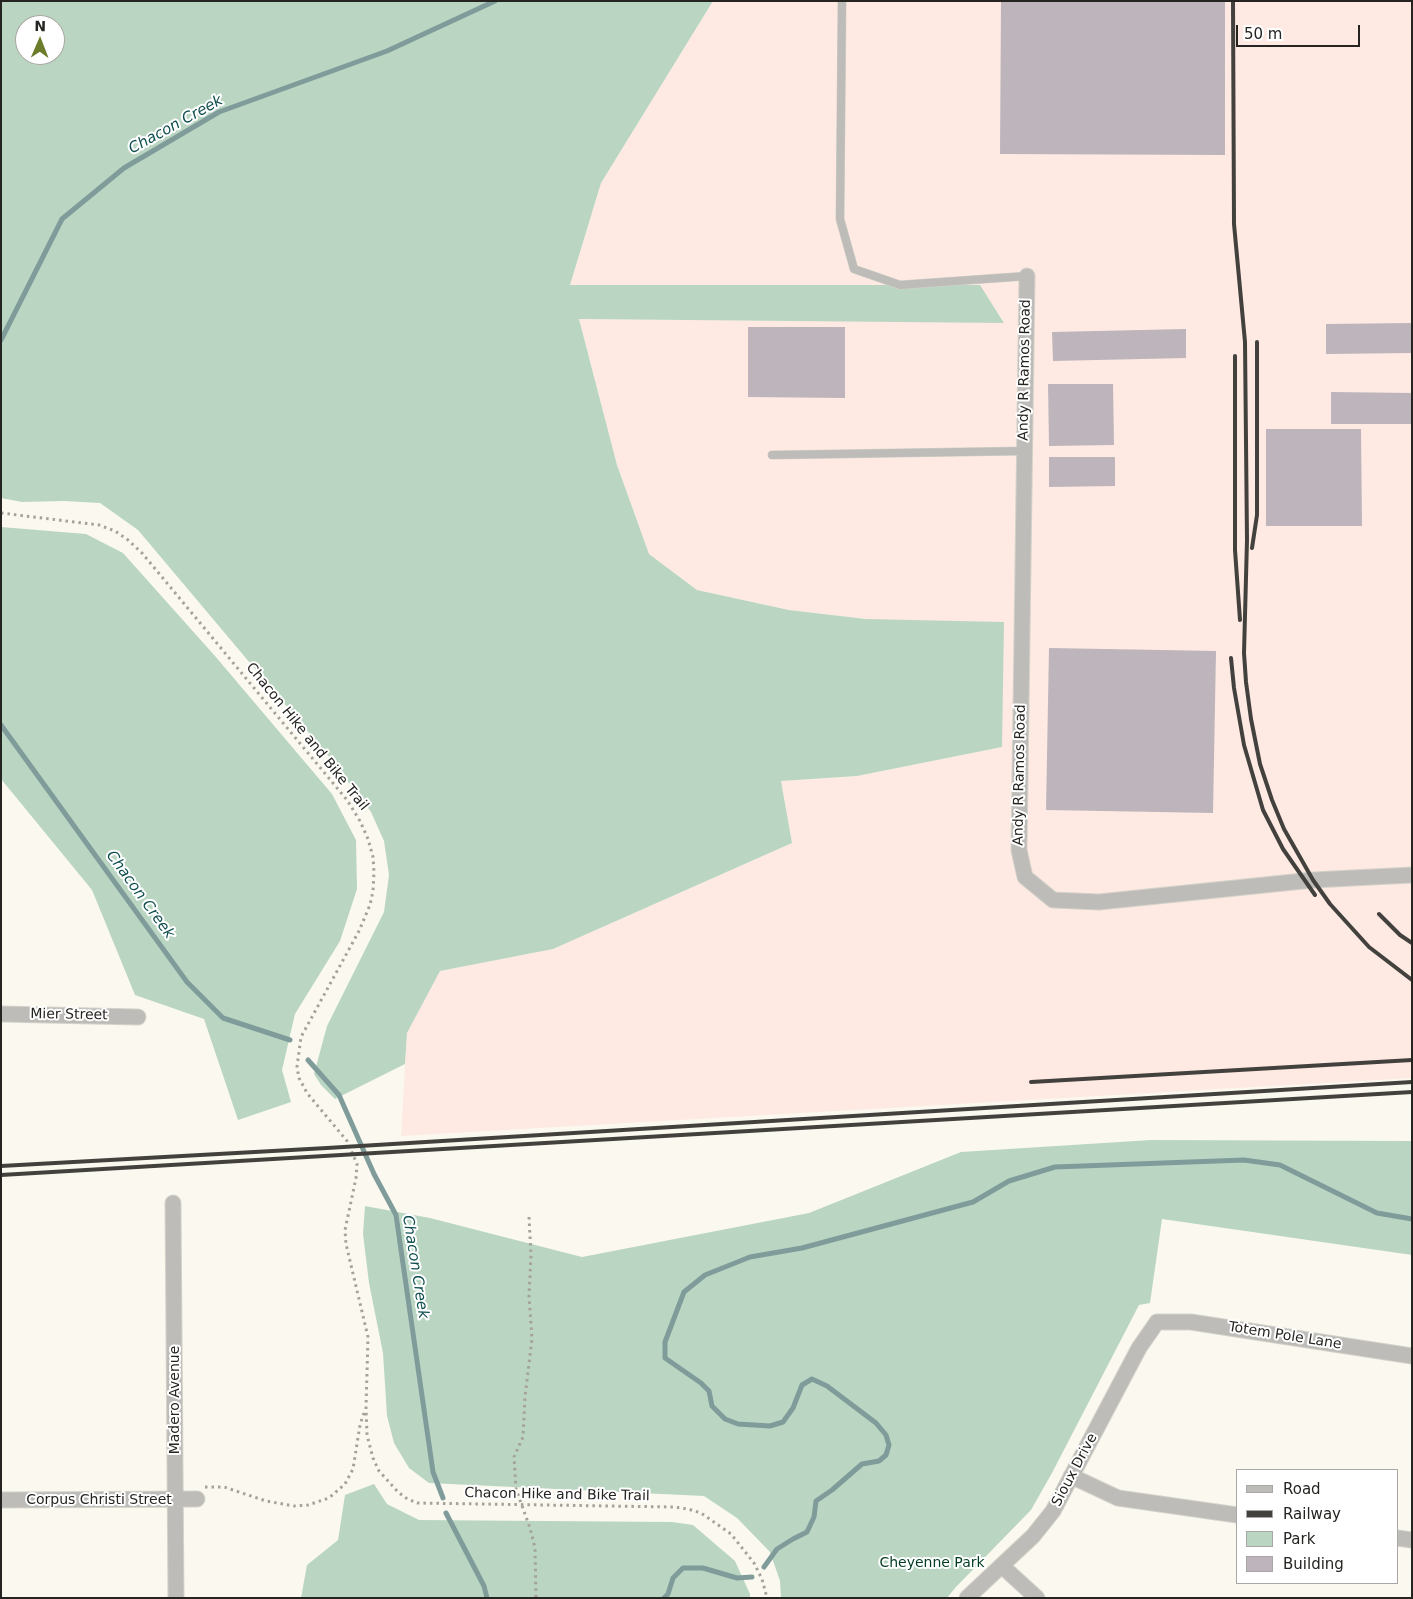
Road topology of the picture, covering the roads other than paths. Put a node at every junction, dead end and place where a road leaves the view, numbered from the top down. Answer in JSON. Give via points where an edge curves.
{"nodes":[{"id":1,"x":842,"y":1,"type":"edge"},
{"id":2,"x":1027,"y":276,"type":"joint"},
{"id":3,"x":1024,"y":451,"type":"junction"},
{"id":4,"x":772,"y":455,"type":"dead end"},
{"id":5,"x":1412,"y":874,"type":"edge"},
{"id":6,"x":1,"y":1014,"type":"edge"},
{"id":7,"x":138,"y":1016,"type":"dead end"},
{"id":8,"x":173,"y":1202,"type":"dead end"},
{"id":9,"x":1157,"y":1322,"type":"joint"},
{"id":10,"x":1412,"y":1356,"type":"edge"},
{"id":11,"x":1071,"y":1476,"type":"junction"},
{"id":12,"x":198,"y":1495,"type":"road end"},
{"id":13,"x":1,"y":1500,"type":"edge"},
{"id":14,"x":175,"y":1500,"type":"junction"},
{"id":15,"x":1236,"y":1515,"type":"edge"},
{"id":16,"x":1398,"y":1538,"type":"edge"},
{"id":17,"x":1412,"y":1540,"type":"edge"},
{"id":18,"x":1002,"y":1566,"type":"junction"},
{"id":19,"x":176,"y":1598,"type":"edge"},
{"id":20,"x":967,"y":1598,"type":"edge"},
{"id":21,"x":1037,"y":1598,"type":"edge"}],
"edges":[{"from":1,"to":2,"type":"lane","via":[[840,219],[854,269],[900,285]]},
{"from":2,"to":3,"type":"street","name":"Andy R Ramos Road"},
{"from":3,"to":4,"type":"lane"},
{"from":3,"to":5,"type":"street","name":"Andy R Ramos Road","via":[[1019,850],[1025,877],[1053,900],[1099,902],[1313,880]]},
{"from":6,"to":7,"type":"street","name":"Mier Street"},
{"from":8,"to":14,"type":"street","name":"Madero Avenue"},
{"from":9,"to":10,"type":"street","name":"Totem Pole Lane","via":[[1191,1322]]},
{"from":9,"to":11,"type":"street","name":"Sioux Drive","via":[[1139,1348]]},
{"from":11,"to":15,"type":"street","via":[[1118,1498]]},
{"from":11,"to":18,"type":"street","name":"Sioux Drive","via":[[1048,1517]]},
{"from":12,"to":14,"type":"street","name":"Corpus Christi Street"},
{"from":13,"to":14,"type":"street","name":"Corpus Christi Street"},
{"from":14,"to":19,"type":"street","name":"Madero Avenue"},
{"from":16,"to":17,"type":"street"},
{"from":18,"to":20,"type":"street","name":"Sioux Drive"},
{"from":18,"to":21,"type":"street"}]}
